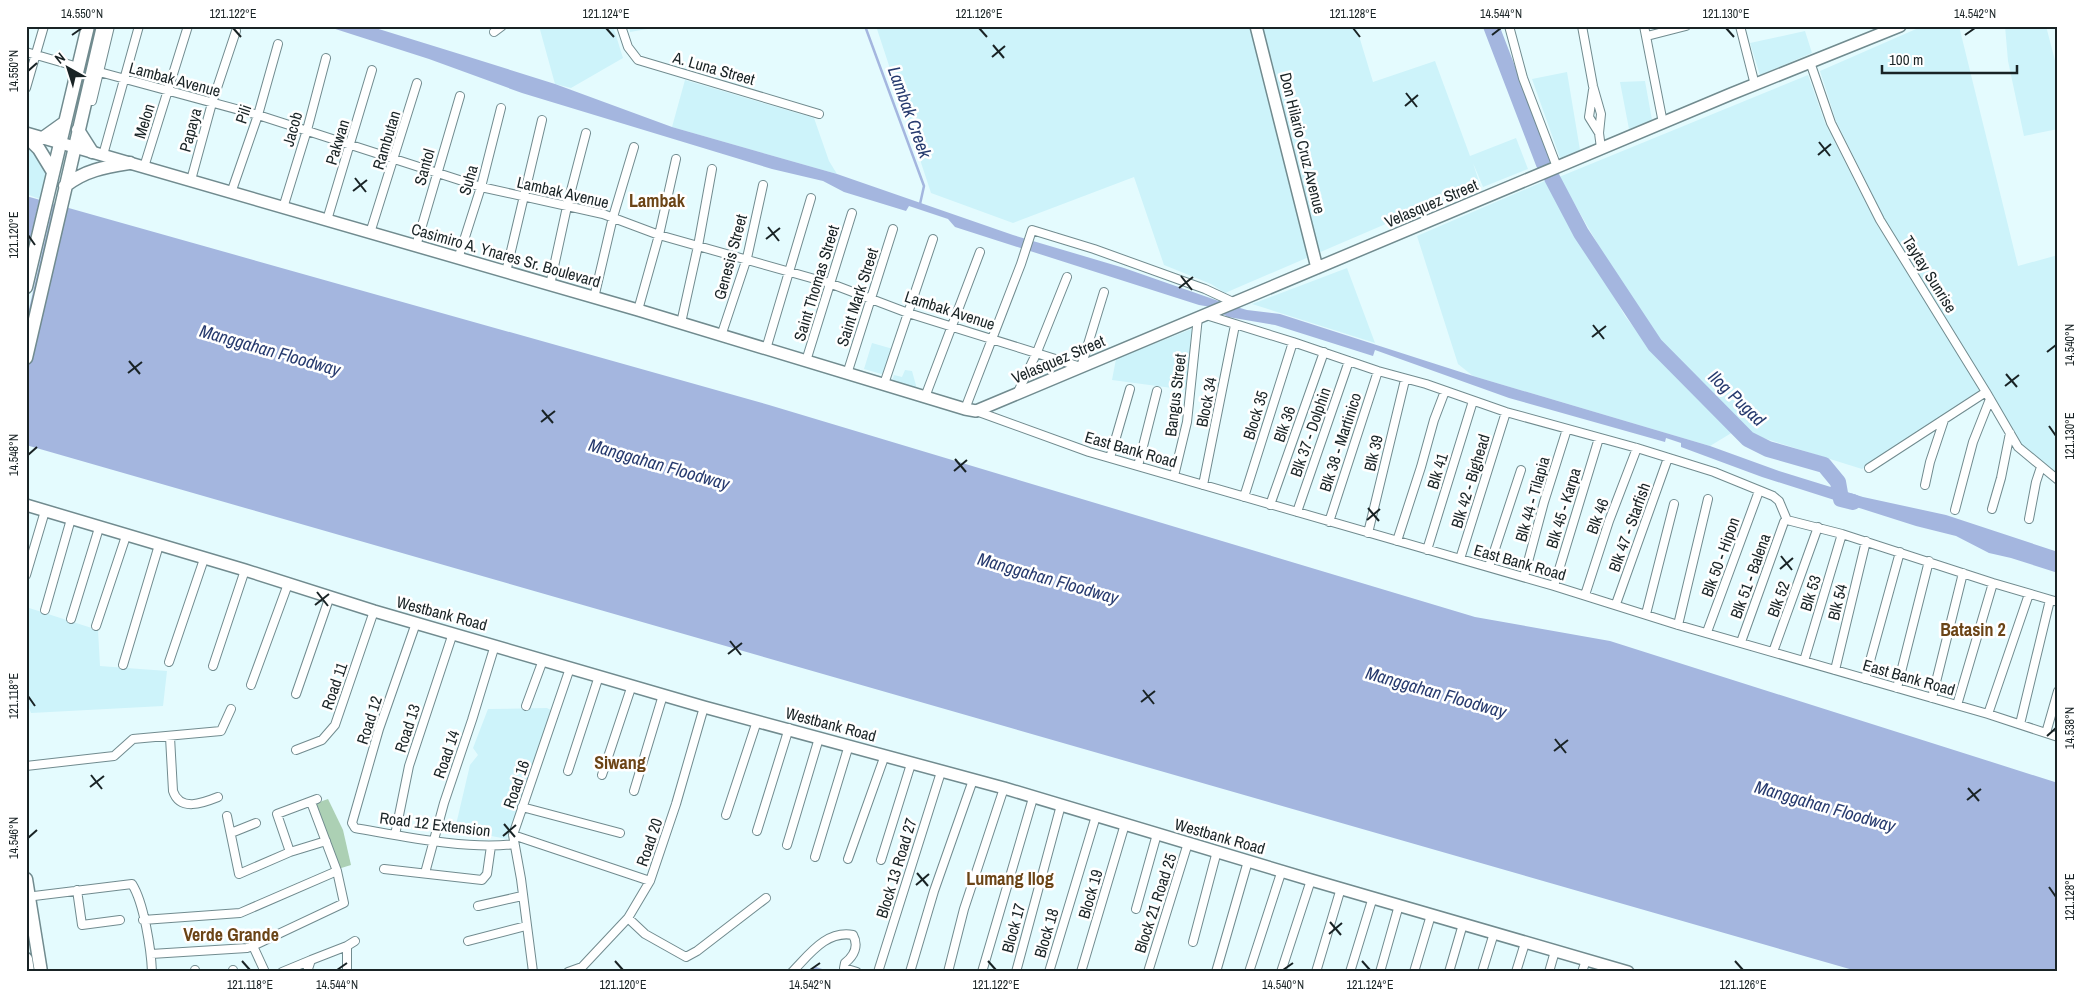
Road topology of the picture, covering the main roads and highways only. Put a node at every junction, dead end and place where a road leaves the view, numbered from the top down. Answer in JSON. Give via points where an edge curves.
{"nodes":[{"id":1,"x":88,"y":26,"type":"edge"},
{"id":2,"x":103,"y":26,"type":"edge"},
{"id":3,"x":1256,"y":26,"type":"edge"},
{"id":4,"x":1900,"y":26,"type":"edge"},
{"id":5,"x":64,"y":123,"type":"junction"},
{"id":6,"x":26,"y":134,"type":"edge"},
{"id":7,"x":43,"y":138,"type":"junction"},
{"id":8,"x":78,"y":138,"type":"junction"},
{"id":9,"x":60,"y":143,"type":"junction"},
{"id":10,"x":97,"y":154,"type":"joint"},
{"id":11,"x":130,"y":163,"type":"junction"},
{"id":12,"x":52,"y":174,"type":"junction"},
{"id":13,"x":65,"y":189,"type":"junction"},
{"id":14,"x":1317,"y":268,"type":"junction"},
{"id":15,"x":26,"y":287,"type":"edge"},
{"id":16,"x":26,"y":358,"type":"edge"},
{"id":17,"x":970,"y":410,"type":"joint"},
{"id":18,"x":26,"y":505,"type":"edge"},
{"id":19,"x":26,"y":878,"type":"edge"},
{"id":20,"x":27,"y":897,"type":"edge"},
{"id":21,"x":26,"y":959,"type":"edge"},
{"id":22,"x":1615,"y":970,"type":"edge"},
{"id":23,"x":28,"y":972,"type":"edge"},
{"id":24,"x":41,"y":972,"type":"edge"},
{"id":25,"x":1628,"y":972,"type":"edge"}],
"edges":[{"from":1,"to":5,"type":"main road"},
{"from":2,"to":8,"type":"main road","via":[[96,71]]},
{"from":3,"to":14,"type":"main road","name":"Don Hilario Cruz Avenue"},
{"from":4,"to":14,"type":"main road","name":"Velasquez Street"},
{"from":5,"to":7,"type":"main road"},
{"from":5,"to":9,"type":"main road"},
{"from":6,"to":7,"type":"main road"},
{"from":6,"to":12,"type":"main road","via":[[40,149]]},
{"from":7,"to":9,"type":"main road"},
{"from":8,"to":9,"type":"main road"},
{"from":8,"to":10,"type":"main road"},
{"from":8,"to":13,"type":"main road"},
{"from":9,"to":12,"type":"main road"},
{"from":10,"to":11,"type":"main road","name":"Casimiro A. Ynares Sr. Boulevard"},
{"from":11,"to":13,"type":"main road","via":[[93,169],[78,176]]},
{"from":11,"to":17,"type":"main road","name":"Casimiro A. Ynares Sr. Boulevard"},
{"from":12,"to":15,"type":"main road"},
{"from":13,"to":16,"type":"main road"},
{"from":14,"to":17,"type":"main road","name":"Velasquez Street","via":[[1017,394]]},
{"from":18,"to":22,"type":"main road","name":"Westbank Road","via":[[374,611],[663,695],[1004,788]]},
{"from":19,"to":20,"type":"main road"},
{"from":20,"to":24,"type":"main road"},
{"from":21,"to":23,"type":"main road"},
{"from":22,"to":25,"type":"main road","name":"Westbank Road"}]}
